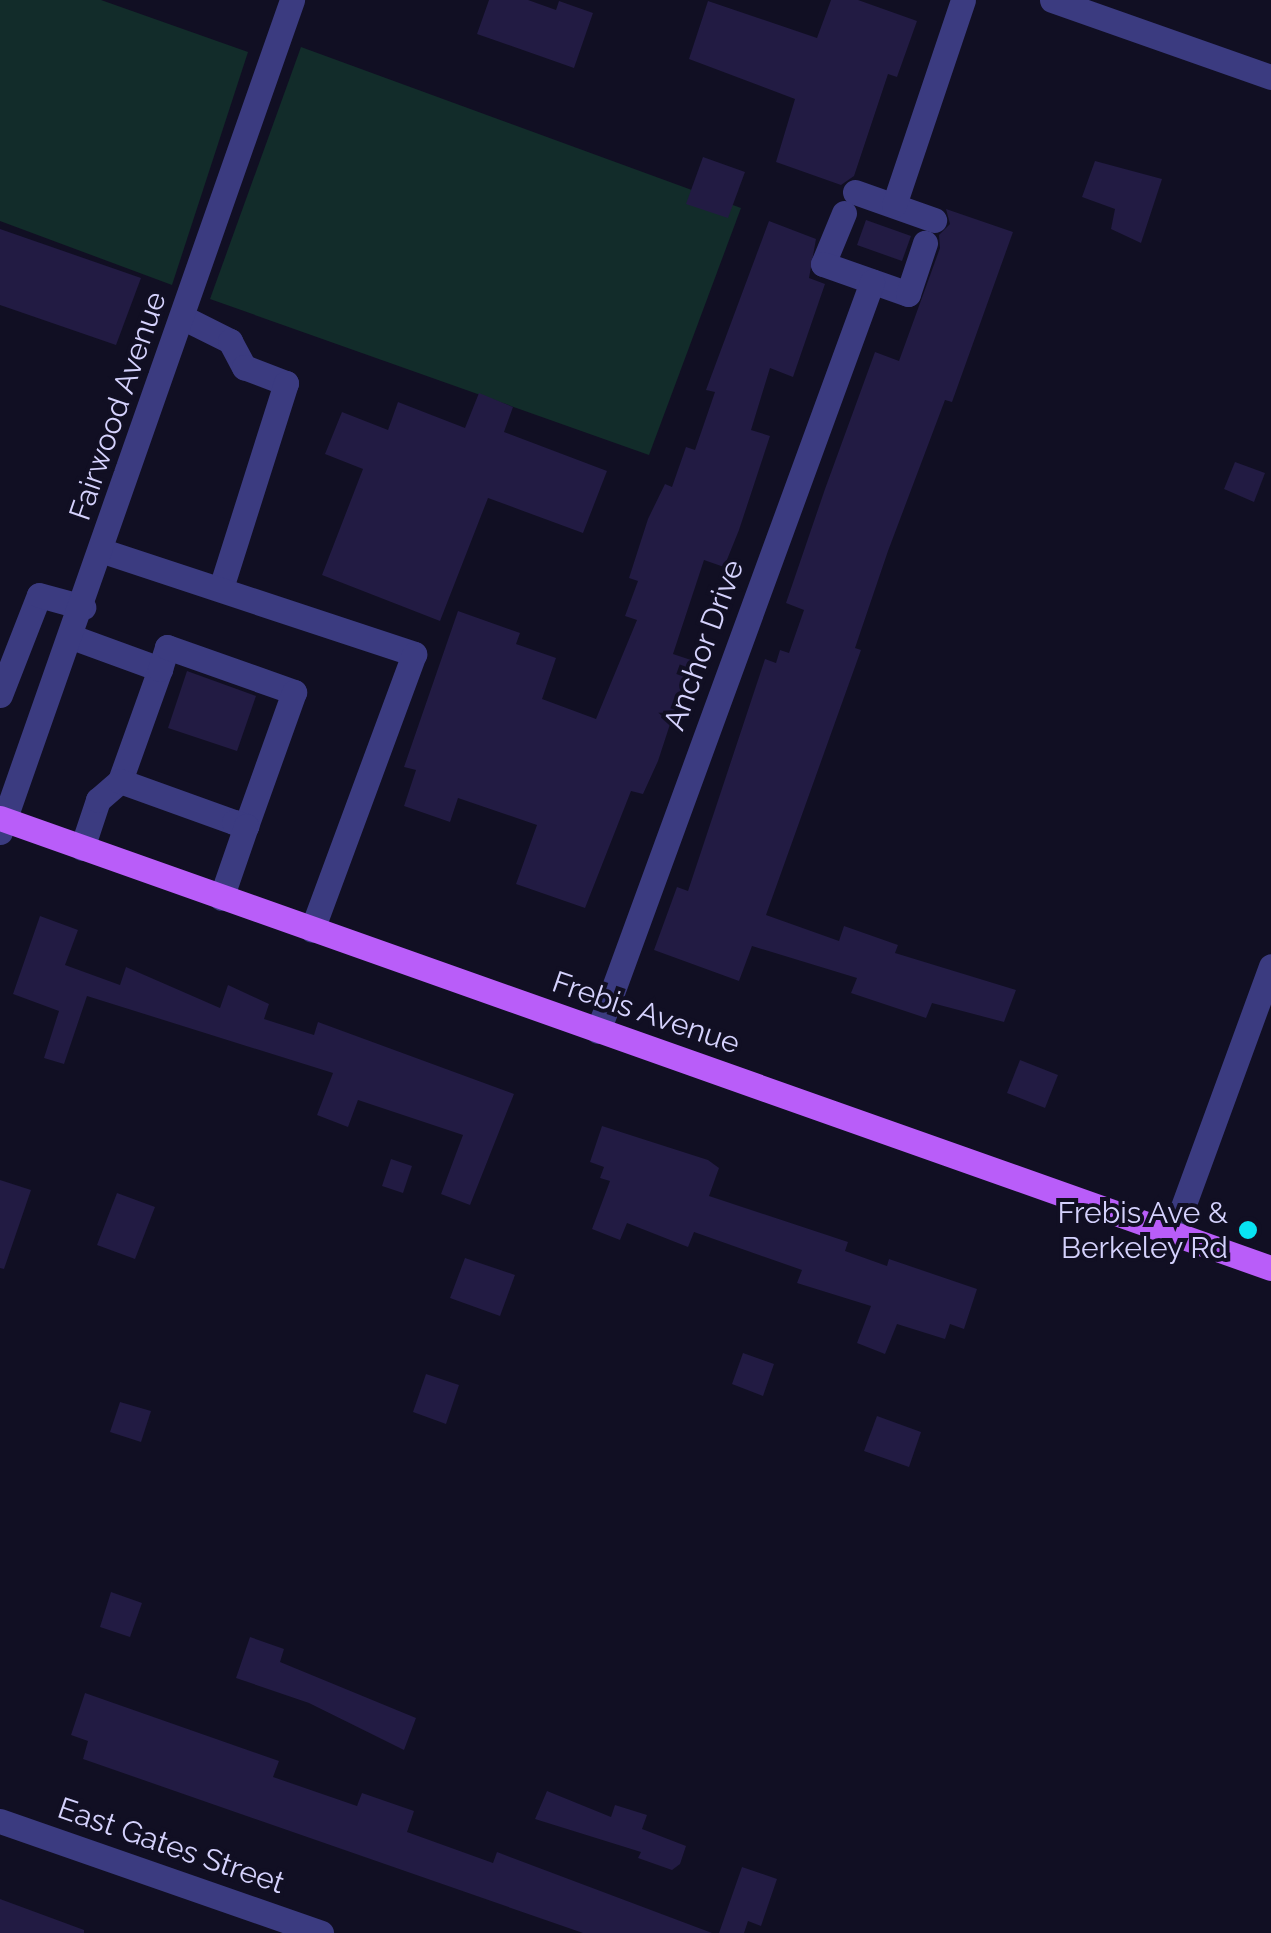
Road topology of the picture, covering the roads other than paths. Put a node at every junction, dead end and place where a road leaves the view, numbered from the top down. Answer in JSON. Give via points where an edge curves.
{"nodes":[{"id":1,"x":292,"y":0,"type":"edge"},
{"id":2,"x":964,"y":0,"type":"edge"},
{"id":3,"x":1052,"y":0,"type":"edge"},
{"id":4,"x":1271,"y":77,"type":"edge"},
{"id":5,"x":894,"y":205,"type":"junction"},
{"id":6,"x":872,"y":282,"type":"junction"},
{"id":7,"x":182,"y":317,"type":"junction"},
{"id":8,"x":102,"y":550,"type":"junction"},
{"id":9,"x":221,"y":588,"type":"junction"},
{"id":10,"x":83,"y":607,"type":"junction"},
{"id":11,"x":72,"y":638,"type":"junction"},
{"id":12,"x":160,"y":669,"type":"junction"},
{"id":13,"x":0,"y":695,"type":"edge"},
{"id":14,"x":120,"y":781,"type":"junction"},
{"id":15,"x":2,"y":824,"type":"edge"},
{"id":16,"x":246,"y":826,"type":"junction"},
{"id":17,"x":82,"y":848,"type":"junction"},
{"id":18,"x":221,"y":898,"type":"junction"},
{"id":19,"x":312,"y":930,"type":"junction"},
{"id":20,"x":1271,"y":966,"type":"edge"},
{"id":21,"x":598,"y":1031,"type":"junction"},
{"id":22,"x":1174,"y":1234,"type":"junction"},
{"id":23,"x":1271,"y":1268,"type":"edge"},
{"id":24,"x":0,"y":1820,"type":"edge"},
{"id":25,"x":321,"y":1933,"type":"edge"}],
"edges":[{"from":1,"to":7,"type":"street","name":"Fairwood Avenue"},
{"from":2,"to":5,"type":"street"},
{"from":3,"to":4,"type":"street"},
{"from":5,"to":6,"type":"street","via":[[930,232],[908,294]]},
{"from":5,"to":6,"type":"street","via":[[849,203],[824,264]]},
{"from":6,"to":21,"type":"street","name":"Anchor Drive"},
{"from":7,"to":8,"type":"street","name":"Fairwood Avenue"},
{"from":7,"to":9,"type":"street","via":[[230,341],[244,367],[286,383]]},
{"from":8,"to":9,"type":"street"},
{"from":8,"to":10,"type":"street","name":"Fairwood Avenue"},
{"from":9,"to":19,"type":"street","via":[[414,654]]},
{"from":10,"to":11,"type":"street","name":"Fairwood Avenue"},
{"from":10,"to":13,"type":"street","via":[[39,595]]},
{"from":11,"to":12,"type":"street"},
{"from":11,"to":15,"type":"street","name":"Fairwood Avenue"},
{"from":12,"to":14,"type":"street"},
{"from":12,"to":16,"type":"street","via":[[167,647],[294,692]]},
{"from":14,"to":16,"type":"street"},
{"from":14,"to":17,"type":"street","via":[[98,800]]},
{"from":15,"to":17,"type":"main road","name":"Frebis Avenue"},
{"from":16,"to":18,"type":"street"},
{"from":17,"to":18,"type":"main road","name":"Frebis Avenue"},
{"from":18,"to":19,"type":"main road","name":"Frebis Avenue"},
{"from":19,"to":21,"type":"main road","name":"Frebis Avenue"},
{"from":20,"to":22,"type":"street"},
{"from":21,"to":22,"type":"main road","name":"Frebis Avenue"},
{"from":22,"to":23,"type":"main road","name":"Frebis Avenue"},
{"from":24,"to":25,"type":"street","name":"East Gates Street"}]}
